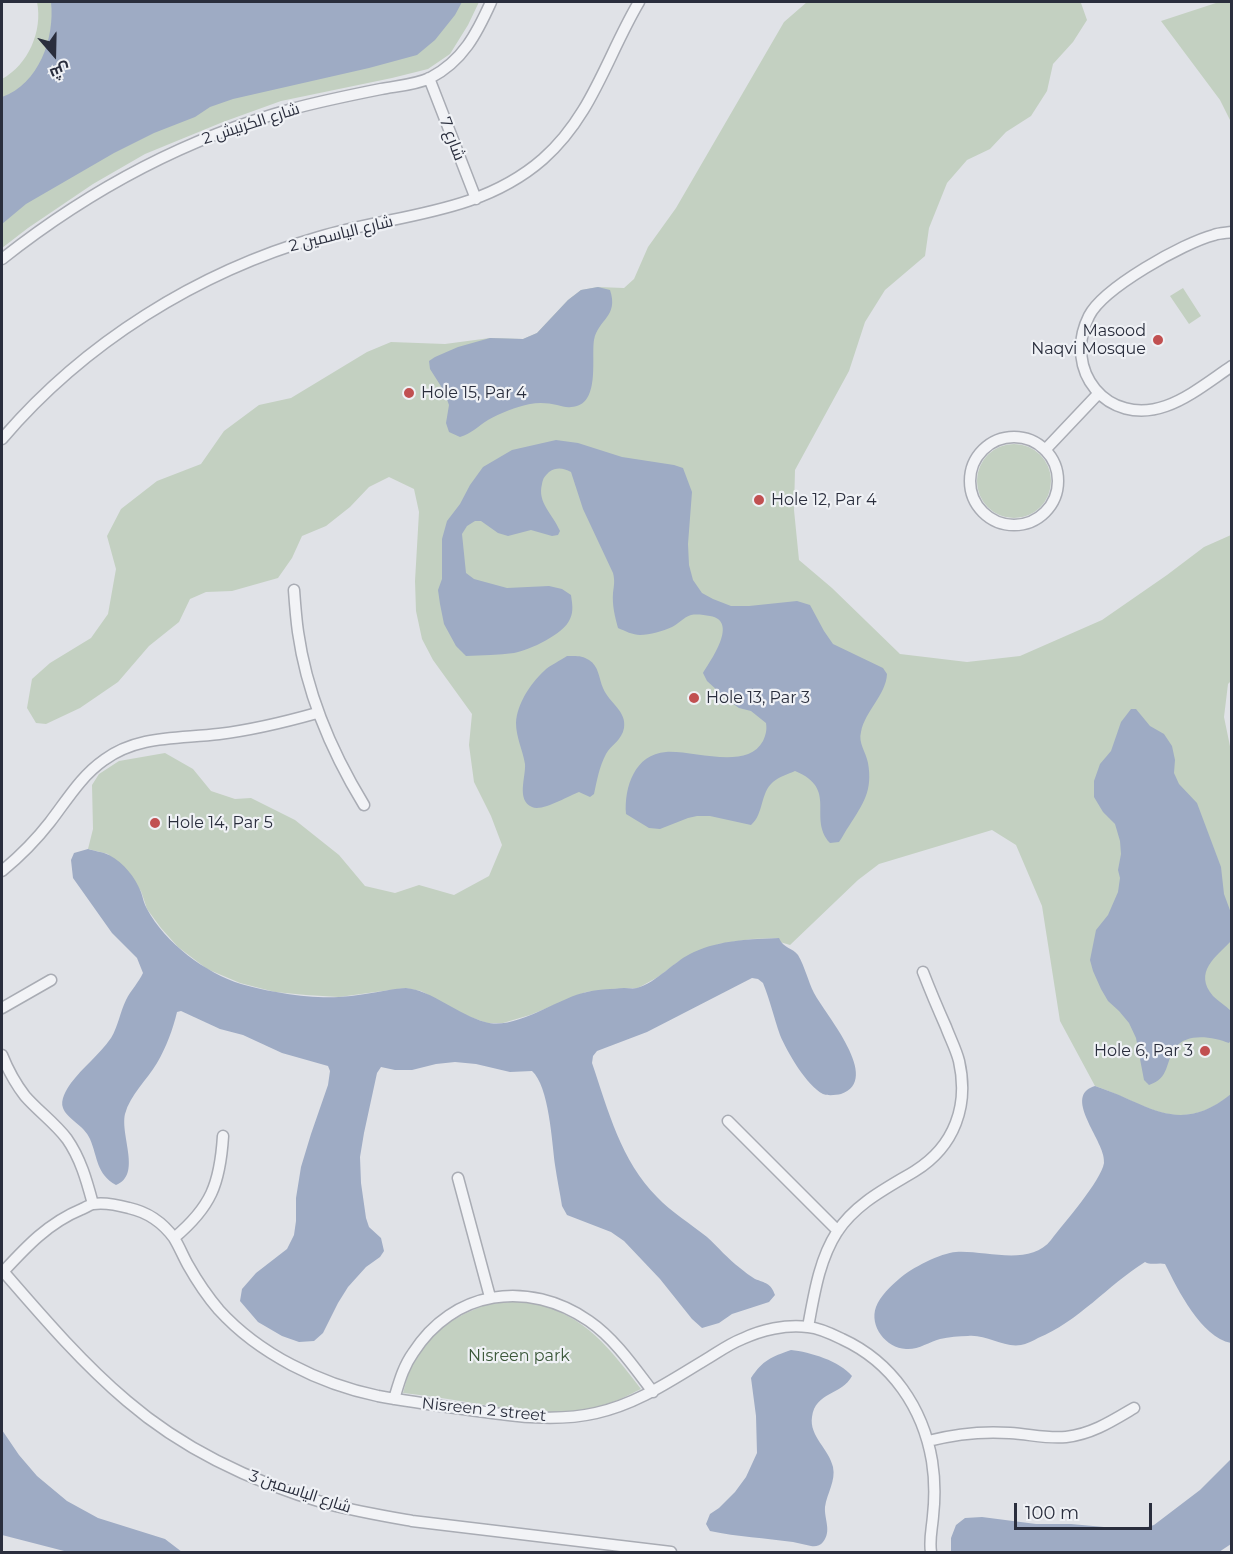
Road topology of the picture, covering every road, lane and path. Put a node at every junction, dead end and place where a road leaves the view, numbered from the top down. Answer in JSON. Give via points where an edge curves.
{"nodes":[{"id":1,"x":491,"y":2,"type":"edge"},
{"id":2,"x":639,"y":2,"type":"edge"},
{"id":3,"x":429,"y":78,"type":"junction"},
{"id":4,"x":476,"y":199,"type":"junction"},
{"id":5,"x":1232,"y":232,"type":"edge"},
{"id":6,"x":2,"y":259,"type":"edge"},
{"id":7,"x":1232,"y":366,"type":"edge"},
{"id":8,"x":1098,"y":394,"type":"junction"},
{"id":9,"x":2,"y":439,"type":"edge"},
{"id":10,"x":1045,"y":450,"type":"junction"},
{"id":11,"x":294,"y":590,"type":"dead end"},
{"id":12,"x":317,"y":713,"type":"junction"},
{"id":13,"x":363,"y":805,"type":"dead end"},
{"id":14,"x":2,"y":871,"type":"edge"},
{"id":15,"x":923,"y":972,"type":"dead end"},
{"id":16,"x":51,"y":980,"type":"dead end"},
{"id":17,"x":2,"y":1008,"type":"edge"},
{"id":18,"x":2,"y":1055,"type":"edge"},
{"id":19,"x":728,"y":1121,"type":"dead end"},
{"id":20,"x":224,"y":1136,"type":"dead end"},
{"id":21,"x":458,"y":1178,"type":"dead end"},
{"id":22,"x":93,"y":1204,"type":"junction"},
{"id":23,"x":838,"y":1231,"type":"junction"},
{"id":24,"x":174,"y":1238,"type":"junction"},
{"id":25,"x":2,"y":1271,"type":"edge"},
{"id":26,"x":490,"y":1297,"type":"junction"},
{"id":27,"x":808,"y":1327,"type":"junction"},
{"id":28,"x":652,"y":1392,"type":"junction"},
{"id":29,"x":394,"y":1399,"type":"junction"},
{"id":30,"x":1134,"y":1408,"type":"dead end"},
{"id":31,"x":928,"y":1441,"type":"junction"},
{"id":32,"x":930,"y":1537,"type":"junction"},
{"id":33,"x":672,"y":1552,"type":"edge"},
{"id":34,"x":923,"y":1552,"type":"edge"},
{"id":35,"x":931,"y":1552,"type":"edge"}],
"edges":[{"from":1,"to":3,"type":"street","name":"شارع الكرنيش 2","via":[[470,44],[452,64]]},
{"from":2,"to":4,"type":"street","name":"شارع الياسمين 2","via":[[598,85],[565,137],[518,178]]},
{"from":3,"to":4,"type":"street","name":"شارع 7"},
{"from":3,"to":6,"type":"street","name":"شارع الكرنيش 2","via":[[291,110],[198,141],[111,184]]},
{"from":4,"to":9,"type":"street","name":"شارع الياسمين 2","via":[[318,237],[212,278],[175,297],[89,355],[50,388]]},
{"from":5,"to":8,"type":"street","via":[[1191,243],[1154,263],[1124,282],[1090,314],[1082,334],[1081,355],[1086,376]]},
{"from":7,"to":8,"type":"street","via":[[1165,407],[1130,409]]},
{"from":8,"to":10,"type":"street"},
{"from":10,"to":10,"type":"street","via":[[1019,437],[991,443],[972,465],[969,480],[978,507],[988,517],[1009,525],[1030,522],[1043,515],[1058,490],[1054,461]]},
{"from":11,"to":12,"type":"street","via":[[298,632]]},
{"from":12,"to":13,"type":"street"},
{"from":12,"to":14,"type":"street","via":[[242,731],[149,740],[118,751],[88,774],[35,840]]},
{"from":15,"to":23,"type":"street","via":[[958,1058],[962,1092],[956,1124],[930,1160],[874,1195]]},
{"from":16,"to":17,"type":"street"},
{"from":18,"to":22,"type":"street","via":[[15,1083],[67,1139]]},
{"from":19,"to":23,"type":"street"},
{"from":20,"to":24,"type":"street","via":[[222,1163],[210,1197],[189,1226]]},
{"from":21,"to":26,"type":"street"},
{"from":22,"to":24,"type":"street","name":"Nisreen 2 street","via":[[116,1204],[138,1210],[158,1221]]},
{"from":22,"to":25,"type":"street","name":"Nisreen 2 street","via":[[44,1231]]},
{"from":23,"to":27,"type":"street","via":[[822,1266]]},
{"from":24,"to":29,"type":"street","name":"Nisreen 2 street","via":[[220,1311],[256,1342],[326,1380]]},
{"from":25,"to":33,"type":"street","name":"شارع الياسمين 3","via":[[93,1370],[128,1402],[186,1443],[248,1476],[371,1514]]},
{"from":26,"to":28,"type":"street","via":[[542,1300],[589,1321],[626,1356]]},
{"from":26,"to":29,"type":"street","via":[[467,1304],[427,1334],[412,1353]]},
{"from":27,"to":28,"type":"street","name":"Nisreen 2 street","via":[[785,1327],[741,1339]]},
{"from":27,"to":31,"type":"street","name":"Nisreen 2 street","via":[[855,1344],[887,1370],[908,1396]]},
{"from":28,"to":29,"type":"street","name":"Nisreen 2 street","via":[[594,1414],[568,1417],[516,1416]]},
{"from":30,"to":31,"type":"street","via":[[1096,1429],[1066,1437],[992,1431]]},
{"from":31,"to":32,"type":"street","name":"Nisreen 2 street","via":[[934,1479]]},
{"from":32,"to":34,"type":"street","name":"Nisreen 2 street"},
{"from":32,"to":35,"type":"street","name":"Nisreen 2 street"}]}
